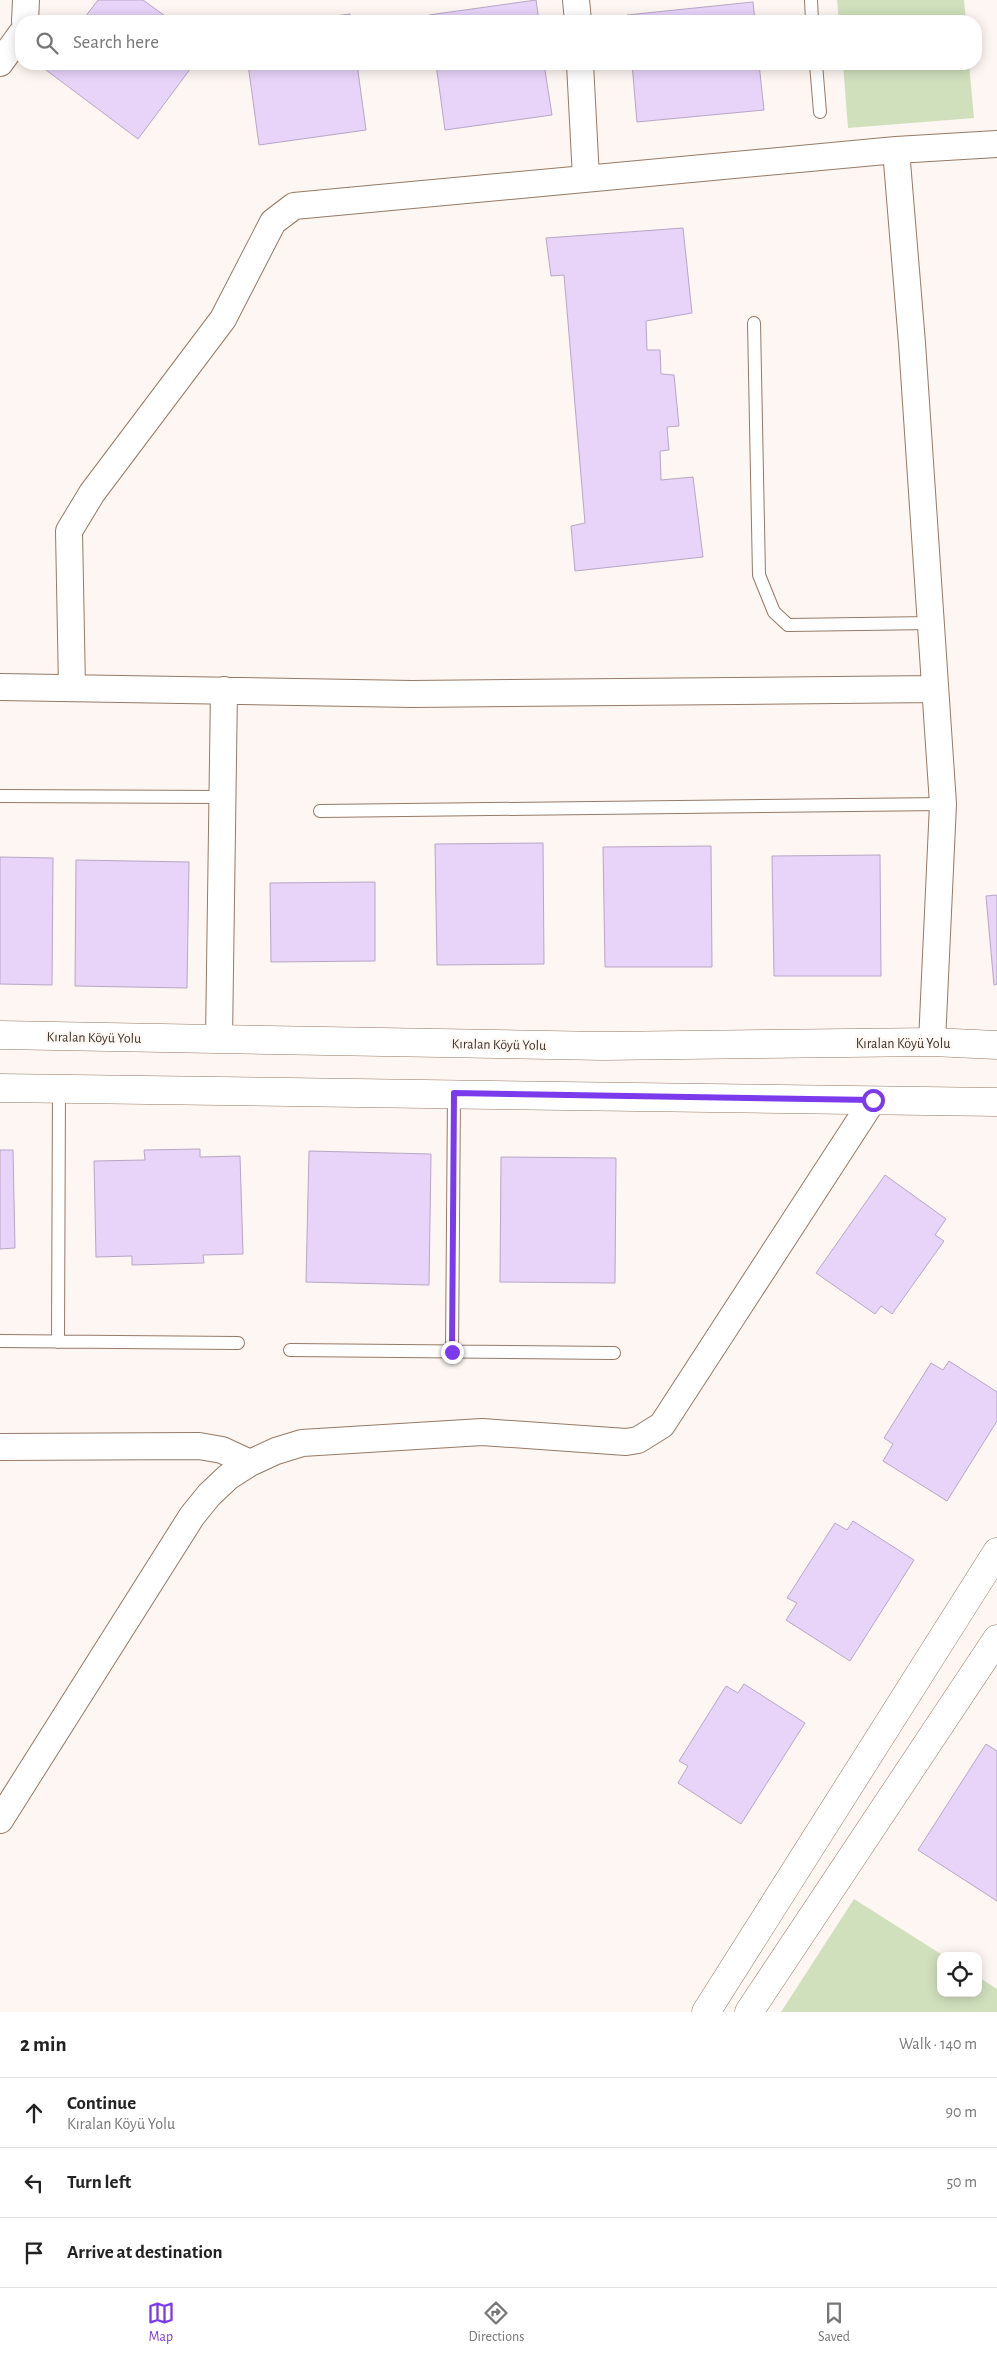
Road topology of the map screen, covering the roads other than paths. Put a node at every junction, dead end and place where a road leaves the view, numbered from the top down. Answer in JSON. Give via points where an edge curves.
{"nodes":[{"id":1,"x":26,"y":0,"type":"edge"},
{"id":2,"x":576,"y":0,"type":"edge"},
{"id":3,"x":811,"y":0,"type":"edge"},
{"id":4,"x":25,"y":15,"type":"edge"},
{"id":5,"x":577,"y":15,"type":"edge"},
{"id":6,"x":812,"y":15,"type":"edge"},
{"id":7,"x":15,"y":42,"type":"edge"},
{"id":8,"x":0,"y":63,"type":"edge"},
{"id":9,"x":580,"y":70,"type":"edge"},
{"id":10,"x":816,"y":70,"type":"edge"},
{"id":11,"x":820,"y":112,"type":"dead end"},
{"id":12,"x":997,"y":144,"type":"edge"},
{"id":13,"x":896,"y":150,"type":"junction"},
{"id":14,"x":586,"y":178,"type":"junction"},
{"id":15,"x":754,"y":323,"type":"dead end"},
{"id":16,"x":931,"y":623,"type":"junction"},
{"id":17,"x":0,"y":687,"type":"edge"},
{"id":18,"x":72,"y":688,"type":"junction"},
{"id":19,"x":935,"y":689,"type":"junction"},
{"id":20,"x":224,"y":690,"type":"junction"},
{"id":21,"x":0,"y":796,"type":"edge"},
{"id":22,"x":222,"y":797,"type":"junction"},
{"id":23,"x":943,"y":804,"type":"junction"},
{"id":24,"x":320,"y":812,"type":"dead end"},
{"id":25,"x":0,"y":1035,"type":"edge"},
{"id":26,"x":219,"y":1039,"type":"junction"},
{"id":27,"x":932,"y":1042,"type":"junction"},
{"id":28,"x":997,"y":1045,"type":"edge"},
{"id":29,"x":0,"y":1088,"type":"edge"},
{"id":30,"x":59,"y":1088,"type":"junction"},
{"id":31,"x":454,"y":1093,"type":"junction"},
{"id":32,"x":873,"y":1100,"type":"junction"},
{"id":33,"x":997,"y":1102,"type":"edge"},
{"id":34,"x":0,"y":1341,"type":"edge"},
{"id":35,"x":58,"y":1342,"type":"junction"},
{"id":36,"x":238,"y":1343,"type":"dead end"},
{"id":37,"x":290,"y":1350,"type":"dead end"},
{"id":38,"x":452,"y":1352,"type":"junction"},
{"id":39,"x":614,"y":1354,"type":"dead end"},
{"id":40,"x":0,"y":1447,"type":"edge"},
{"id":41,"x":250,"y":1463,"type":"junction"},
{"id":42,"x":997,"y":1552,"type":"edge"},
{"id":43,"x":997,"y":1640,"type":"edge"},
{"id":44,"x":0,"y":1820,"type":"edge"},
{"id":45,"x":706,"y":2012,"type":"edge"},
{"id":46,"x":749,"y":2012,"type":"edge"}],
"edges":[{"from":1,"to":4,"type":"street"},
{"from":2,"to":5,"type":"street"},
{"from":3,"to":6,"type":"lane"},
{"from":7,"to":8,"type":"street"},
{"from":9,"to":14,"type":"street"},
{"from":10,"to":11,"type":"lane"},
{"from":12,"to":13,"type":"street"},
{"from":13,"to":14,"type":"street"},
{"from":13,"to":16,"type":"street"},
{"from":14,"to":18,"type":"street","via":[[294,206],[272,222],[223,319],[92,493],[70,531]]},
{"from":15,"to":16,"type":"lane","via":[[760,575],[774,612],[788,625]]},
{"from":16,"to":19,"type":"street"},
{"from":17,"to":18,"type":"street"},
{"from":18,"to":20,"type":"street"},
{"from":19,"to":20,"type":"street","via":[[422,694]]},
{"from":19,"to":23,"type":"street"},
{"from":20,"to":22,"type":"street"},
{"from":21,"to":22,"type":"lane"},
{"from":22,"to":26,"type":"street"},
{"from":23,"to":24,"type":"lane"},
{"from":23,"to":27,"type":"street"},
{"from":25,"to":26,"type":"street","name":"Kıralan Köyü Yolu"},
{"from":26,"to":27,"type":"street","name":"Kıralan Köyü Yolu","via":[[602,1046]]},
{"from":27,"to":28,"type":"street","name":"Kıralan Köyü Yolu"},
{"from":29,"to":30,"type":"street"},
{"from":30,"to":31,"type":"street"},
{"from":30,"to":35,"type":"lane"},
{"from":31,"to":32,"type":"street"},
{"from":31,"to":38,"type":"lane"},
{"from":32,"to":33,"type":"street"},
{"from":32,"to":41,"type":"street","via":[[662,1425],[651,1434],[638,1440],[614,1443],[482,1432],[330,1440],[302,1443]]},
{"from":34,"to":35,"type":"lane"},
{"from":35,"to":36,"type":"lane"},
{"from":37,"to":38,"type":"lane"},
{"from":38,"to":39,"type":"lane"},
{"from":40,"to":41,"type":"street","via":[[200,1446],[222,1450]]},
{"from":41,"to":44,"type":"street","via":[[215,1489],[192,1516]]},
{"from":42,"to":45,"type":"street"},
{"from":43,"to":46,"type":"street"}]}
